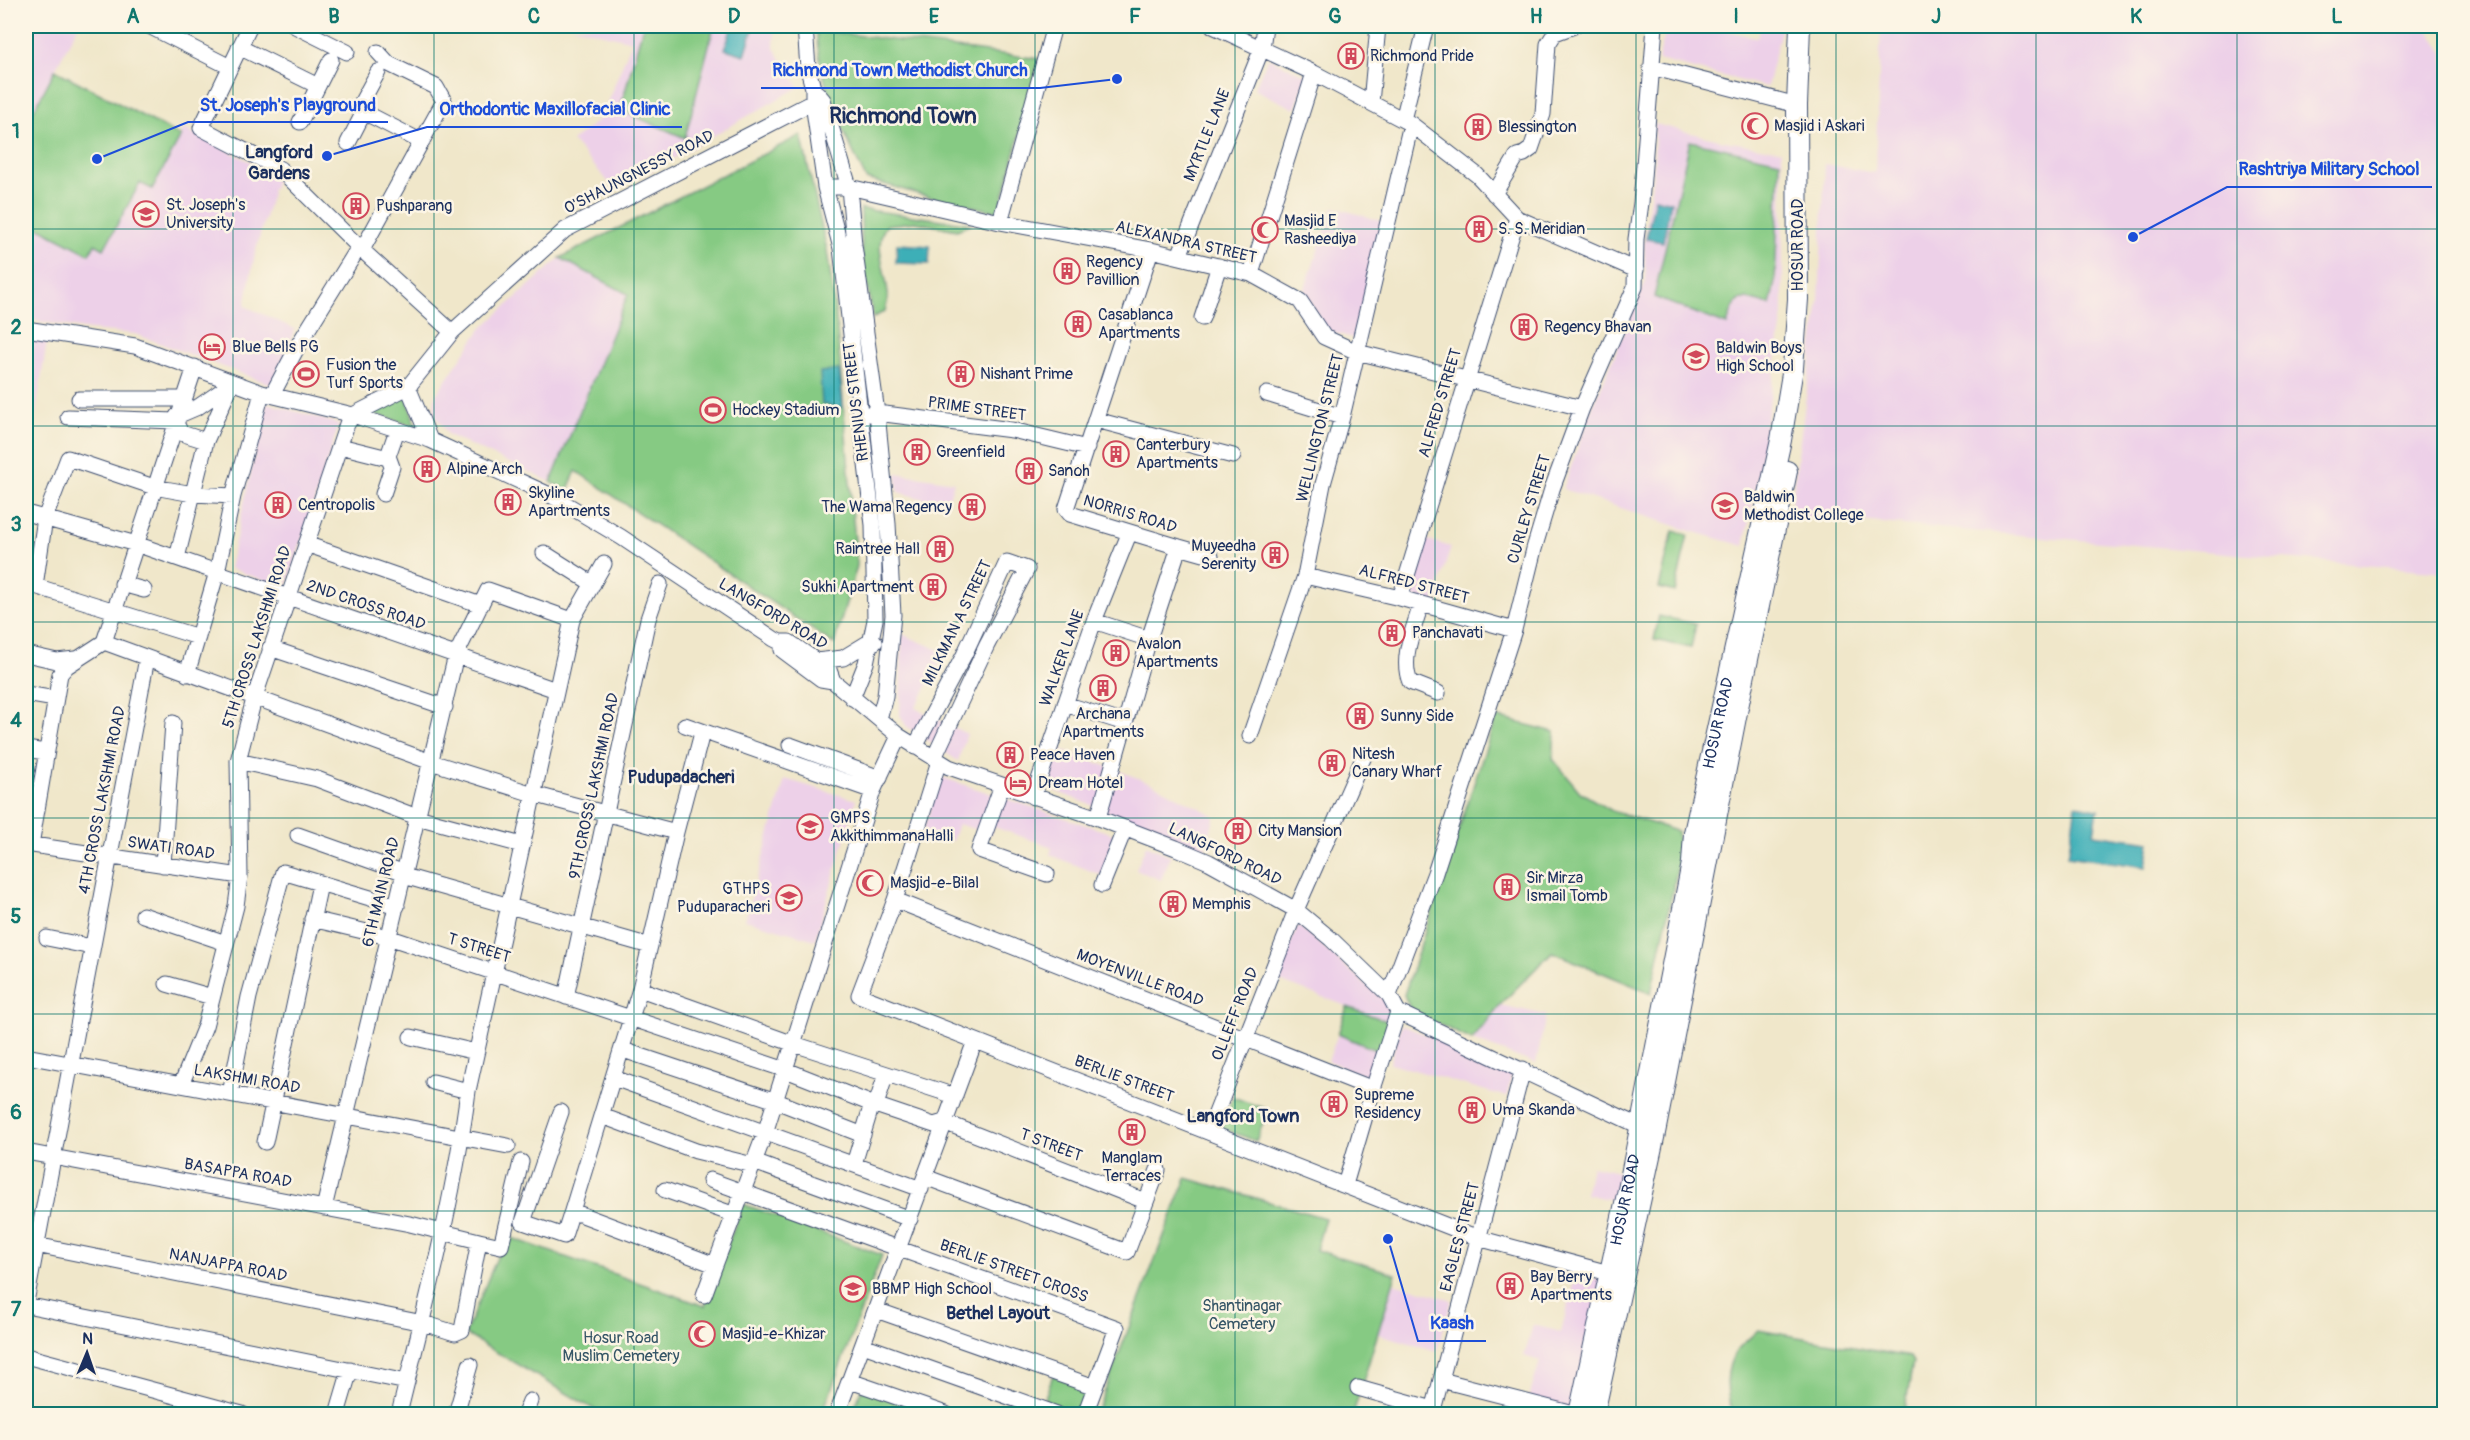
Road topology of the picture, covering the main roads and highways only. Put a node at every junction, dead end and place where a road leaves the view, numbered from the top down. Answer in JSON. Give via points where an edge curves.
{"nodes":[{"id":1,"x":1800,"y":26,"type":"edge"},
{"id":2,"x":1812,"y":26,"type":"edge"},
{"id":3,"x":1647,"y":1130,"type":"junction"},
{"id":4,"x":1580,"y":1414,"type":"edge"},
{"id":5,"x":1594,"y":1414,"type":"edge"}],
"edges":[{"from":1,"to":3,"type":"main road","name":"HOSUR ROAD","via":[[1798,299],[1793,368],[1781,440],[1694,833]]},
{"from":2,"to":3,"type":"main road","name":"HOSUR ROAD","via":[[1808,312],[1803,380],[1794,439]]},
{"from":3,"to":4,"type":"main road","name":"HOSUR ROAD","via":[[1629,1185]]},
{"from":3,"to":5,"type":"main road","name":"HOSUR ROAD"}]}
